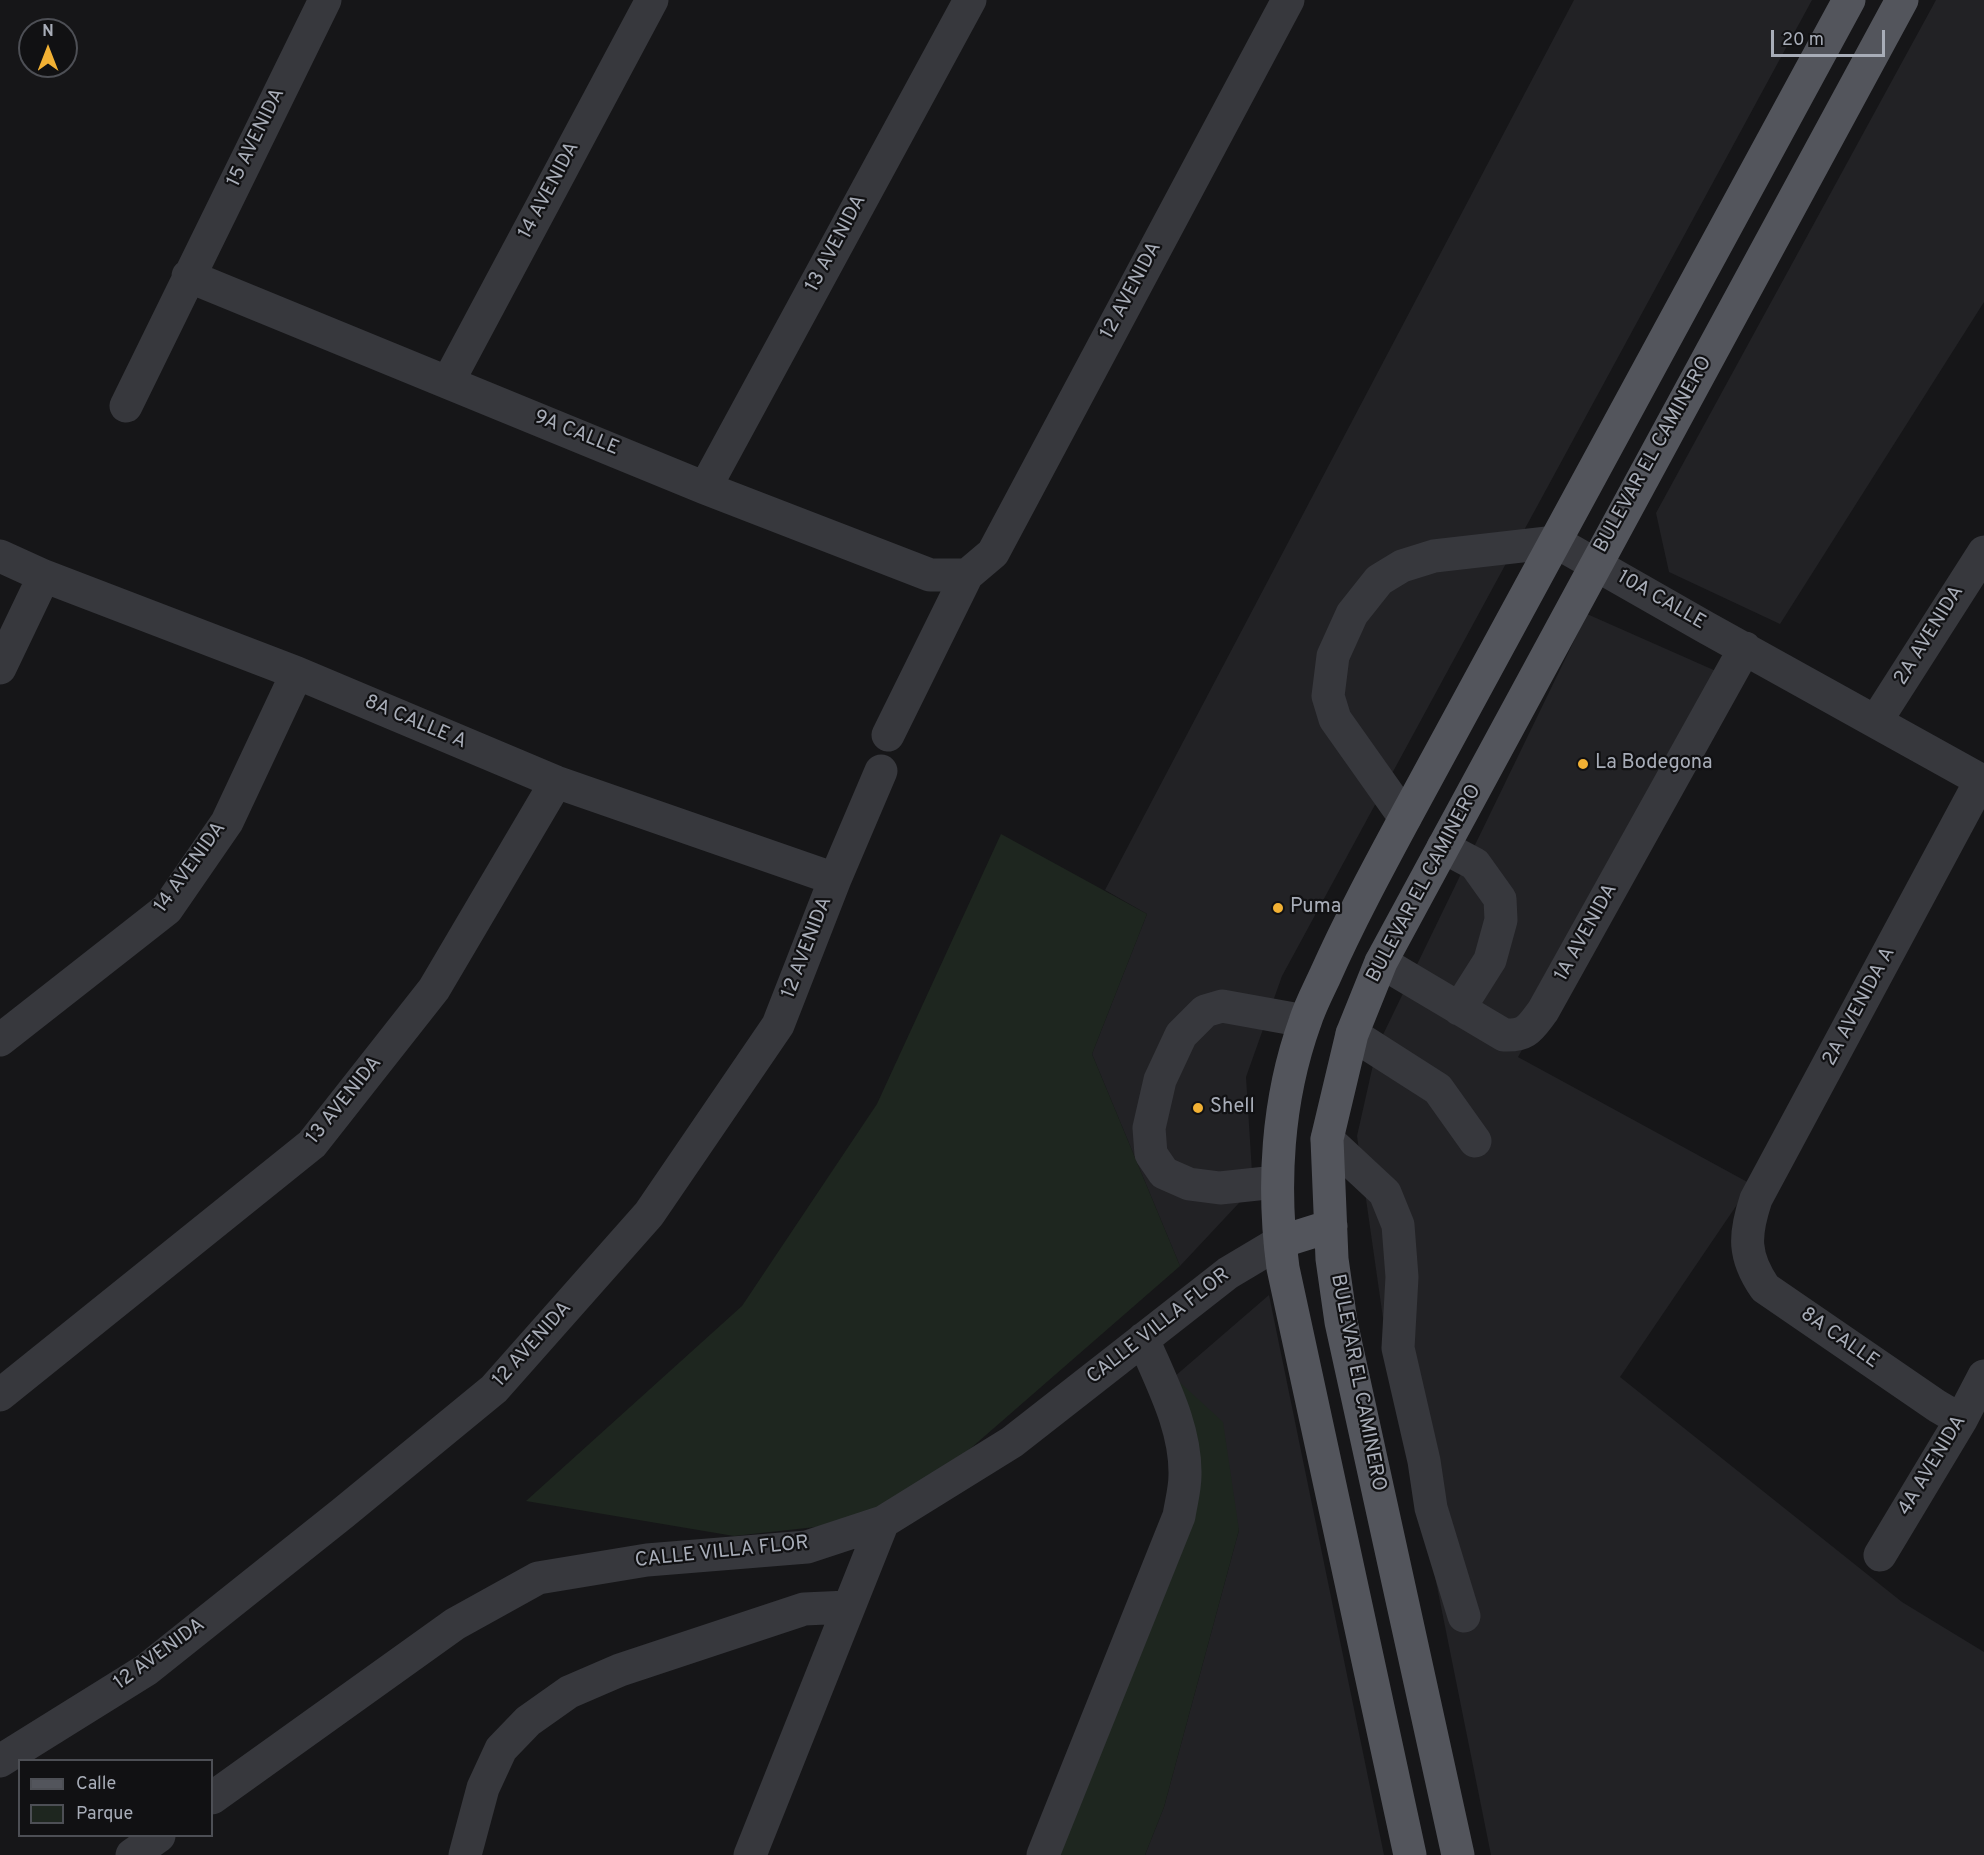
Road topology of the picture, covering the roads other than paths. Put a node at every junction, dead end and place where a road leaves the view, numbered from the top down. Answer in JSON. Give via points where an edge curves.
{"nodes":[{"id":1,"x":325,"y":0,"type":"edge"},
{"id":2,"x":652,"y":0,"type":"edge"},
{"id":3,"x":970,"y":0,"type":"edge"},
{"id":4,"x":1288,"y":0,"type":"edge"},
{"id":5,"x":1849,"y":0,"type":"edge"},
{"id":6,"x":1902,"y":0,"type":"edge"},
{"id":7,"x":188,"y":276,"type":"junction"},
{"id":8,"x":1678,"y":318,"type":"junction"},
{"id":9,"x":1717,"y":341,"type":"junction"},
{"id":10,"x":448,"y":382,"type":"junction"},
{"id":11,"x":126,"y":406,"type":"dead end"},
{"id":12,"x":705,"y":488,"type":"junction"},
{"id":13,"x":1557,"y":542,"type":"junction"},
{"id":14,"x":1984,"y":552,"type":"edge"},
{"id":15,"x":0,"y":556,"type":"edge"},
{"id":16,"x":1596,"y":564,"type":"junction"},
{"id":17,"x":967,"y":575,"type":"junction"},
{"id":18,"x":44,"y":576,"type":"junction"},
{"id":19,"x":1755,"y":654,"type":"junction"},
{"id":20,"x":0,"y":668,"type":"edge"},
{"id":21,"x":297,"y":674,"type":"junction"},
{"id":22,"x":1876,"y":721,"type":"junction"},
{"id":23,"x":888,"y":735,"type":"dead end"},
{"id":24,"x":881,"y":771,"type":"dead end"},
{"id":25,"x":1982,"y":781,"type":"edge"},
{"id":26,"x":556,"y":782,"type":"junction"},
{"id":27,"x":1405,"y":818,"type":"junction"},
{"id":28,"x":1443,"y":847,"type":"junction"},
{"id":29,"x":835,"y":879,"type":"junction"},
{"id":30,"x":1381,"y":962,"type":"junction"},
{"id":31,"x":1459,"y":1010,"type":"junction"},
{"id":32,"x":1305,"y":1021,"type":"junction"},
{"id":33,"x":1352,"y":1034,"type":"junction"},
{"id":34,"x":0,"y":1040,"type":"edge"},
{"id":35,"x":1327,"y":1139,"type":"junction"},
{"id":36,"x":1475,"y":1141,"type":"dead end"},
{"id":37,"x":1276,"y":1182,"type":"junction"},
{"id":38,"x":1332,"y":1226,"type":"junction"},
{"id":39,"x":1748,"y":1236,"type":"joint"},
{"id":40,"x":1280,"y":1242,"type":"junction"},
{"id":41,"x":1143,"y":1339,"type":"junction"},
{"id":42,"x":1984,"y":1376,"type":"edge"},
{"id":43,"x":0,"y":1395,"type":"edge"},
{"id":44,"x":1961,"y":1420,"type":"junction"},
{"id":45,"x":883,"y":1522,"type":"junction"},
{"id":46,"x":1880,"y":1555,"type":"dead end"},
{"id":47,"x":848,"y":1607,"type":"junction"},
{"id":48,"x":1464,"y":1616,"type":"dead end"},
{"id":49,"x":0,"y":1761,"type":"edge"},
{"id":50,"x":213,"y":1797,"type":"edge"},
{"id":51,"x":158,"y":1837,"type":"edge"},
{"id":52,"x":132,"y":1855,"type":"edge"},
{"id":53,"x":465,"y":1855,"type":"edge"},
{"id":54,"x":750,"y":1855,"type":"edge"},
{"id":55,"x":1043,"y":1855,"type":"edge"},
{"id":56,"x":1410,"y":1855,"type":"edge"},
{"id":57,"x":1458,"y":1855,"type":"edge"}],
"edges":[{"from":1,"to":7,"type":"street","name":"15 AVENIDA"},
{"from":2,"to":10,"type":"street","name":"14 AVENIDA"},
{"from":3,"to":12,"type":"street","name":"13 AVENIDA"},
{"from":4,"to":17,"type":"street","name":"12 AVENIDA","via":[[993,554]]},
{"from":5,"to":8,"type":"main road"},
{"from":6,"to":9,"type":"main road","name":"BULEVAR EL CAMINERO"},
{"from":7,"to":10,"type":"street","name":"9A CALLE"},
{"from":7,"to":11,"type":"street","name":"15 AVENIDA"},
{"from":8,"to":9,"type":"main road"},
{"from":8,"to":13,"type":"main road"},
{"from":9,"to":16,"type":"main road","name":"BULEVAR EL CAMINERO"},
{"from":10,"to":12,"type":"street","name":"9A CALLE"},
{"from":12,"to":17,"type":"street","name":"9A CALLE","via":[[930,575]]},
{"from":13,"to":16,"type":"street","name":"10A CALLE"},
{"from":13,"to":27,"type":"main road"},
{"from":13,"to":27,"type":"street","via":[[1434,556],[1402,566],[1379,580],[1352,614],[1333,657],[1328,696],[1335,719]]},
{"from":14,"to":22,"type":"street","name":"2A AVENIDA"},
{"from":15,"to":18,"type":"street","name":"8A CALLE A"},
{"from":16,"to":19,"type":"street","name":"10A CALLE"},
{"from":16,"to":28,"type":"main road","name":"BULEVAR EL CAMINERO"},
{"from":17,"to":23,"type":"street"},
{"from":18,"to":20,"type":"street"},
{"from":18,"to":21,"type":"street","name":"8A CALLE A"},
{"from":19,"to":22,"type":"street","name":"10A CALLE"},
{"from":19,"to":31,"type":"street","name":"1A AVENIDA","via":[[1724,685],[1543,1011],[1527,1032],[1504,1035]]},
{"from":21,"to":26,"type":"street","name":"8A CALLE A"},
{"from":21,"to":34,"type":"street","name":"14 AVENIDA","via":[[226,822],[167,909]]},
{"from":22,"to":25,"type":"street"},
{"from":24,"to":29,"type":"street","name":"12 AVENIDA"},
{"from":25,"to":39,"type":"street","name":"2A AVENIDA A","via":[[1756,1199]]},
{"from":26,"to":29,"type":"street","name":"8A CALLE A"},
{"from":26,"to":43,"type":"street","name":"13 AVENIDA","via":[[434,989],[312,1144]]},
{"from":27,"to":32,"type":"main road","via":[[1342,938]]},
{"from":28,"to":30,"type":"main road","name":"BULEVAR EL CAMINERO"},
{"from":28,"to":31,"type":"street","via":[[1475,864],[1500,899],[1501,920],[1490,960]]},
{"from":29,"to":49,"type":"street","name":"12 AVENIDA","via":[[778,1024],[649,1214],[494,1389],[146,1670]]},
{"from":30,"to":31,"type":"street","name":"1A AVENIDA"},
{"from":30,"to":33,"type":"main road","name":"BULEVAR EL CAMINERO"},
{"from":32,"to":37,"type":"main road","via":[[1290,1075]]},
{"from":32,"to":37,"type":"street","via":[[1222,1006],[1205,1011],[1181,1035],[1160,1080],[1149,1128],[1151,1154],[1164,1173],[1189,1184],[1220,1188]]},
{"from":33,"to":35,"type":"main road","name":"BULEVAR EL CAMINERO"},
{"from":33,"to":36,"type":"street","via":[[1438,1089]]},
{"from":35,"to":38,"type":"main road","name":"BULEVAR EL CAMINERO"},
{"from":35,"to":48,"type":"street","via":[[1385,1194],[1398,1225],[1402,1277],[1398,1348],[1431,1508]]},
{"from":37,"to":40,"type":"main road"},
{"from":38,"to":40,"type":"main road"},
{"from":38,"to":57,"type":"main road","name":"BULEVAR EL CAMINERO","via":[[1332,1259],[1341,1322]]},
{"from":39,"to":44,"type":"street","name":"8A CALLE","via":[[1753,1271],[1765,1288]]},
{"from":40,"to":41,"type":"street","name":"CALLE VILLA FLOR","via":[[1228,1273]]},
{"from":40,"to":56,"type":"main road","via":[[1295,1329]]},
{"from":41,"to":45,"type":"street","name":"CALLE VILLA FLOR","via":[[1012,1442]]},
{"from":41,"to":55,"type":"street","via":[[1182,1438],[1185,1476],[1179,1516]]},
{"from":42,"to":44,"type":"street","name":"4A AVENIDA"},
{"from":44,"to":46,"type":"street","name":"4A AVENIDA"},
{"from":45,"to":47,"type":"street"},
{"from":45,"to":50,"type":"street","name":"CALLE VILLA FLOR","via":[[807,1547],[647,1560],[538,1578],[455,1624]]},
{"from":47,"to":53,"type":"street","via":[[804,1609],[620,1670],[569,1692],[528,1721],[501,1749],[483,1788]]},
{"from":47,"to":54,"type":"street"},
{"from":51,"to":52,"type":"street"}]}
